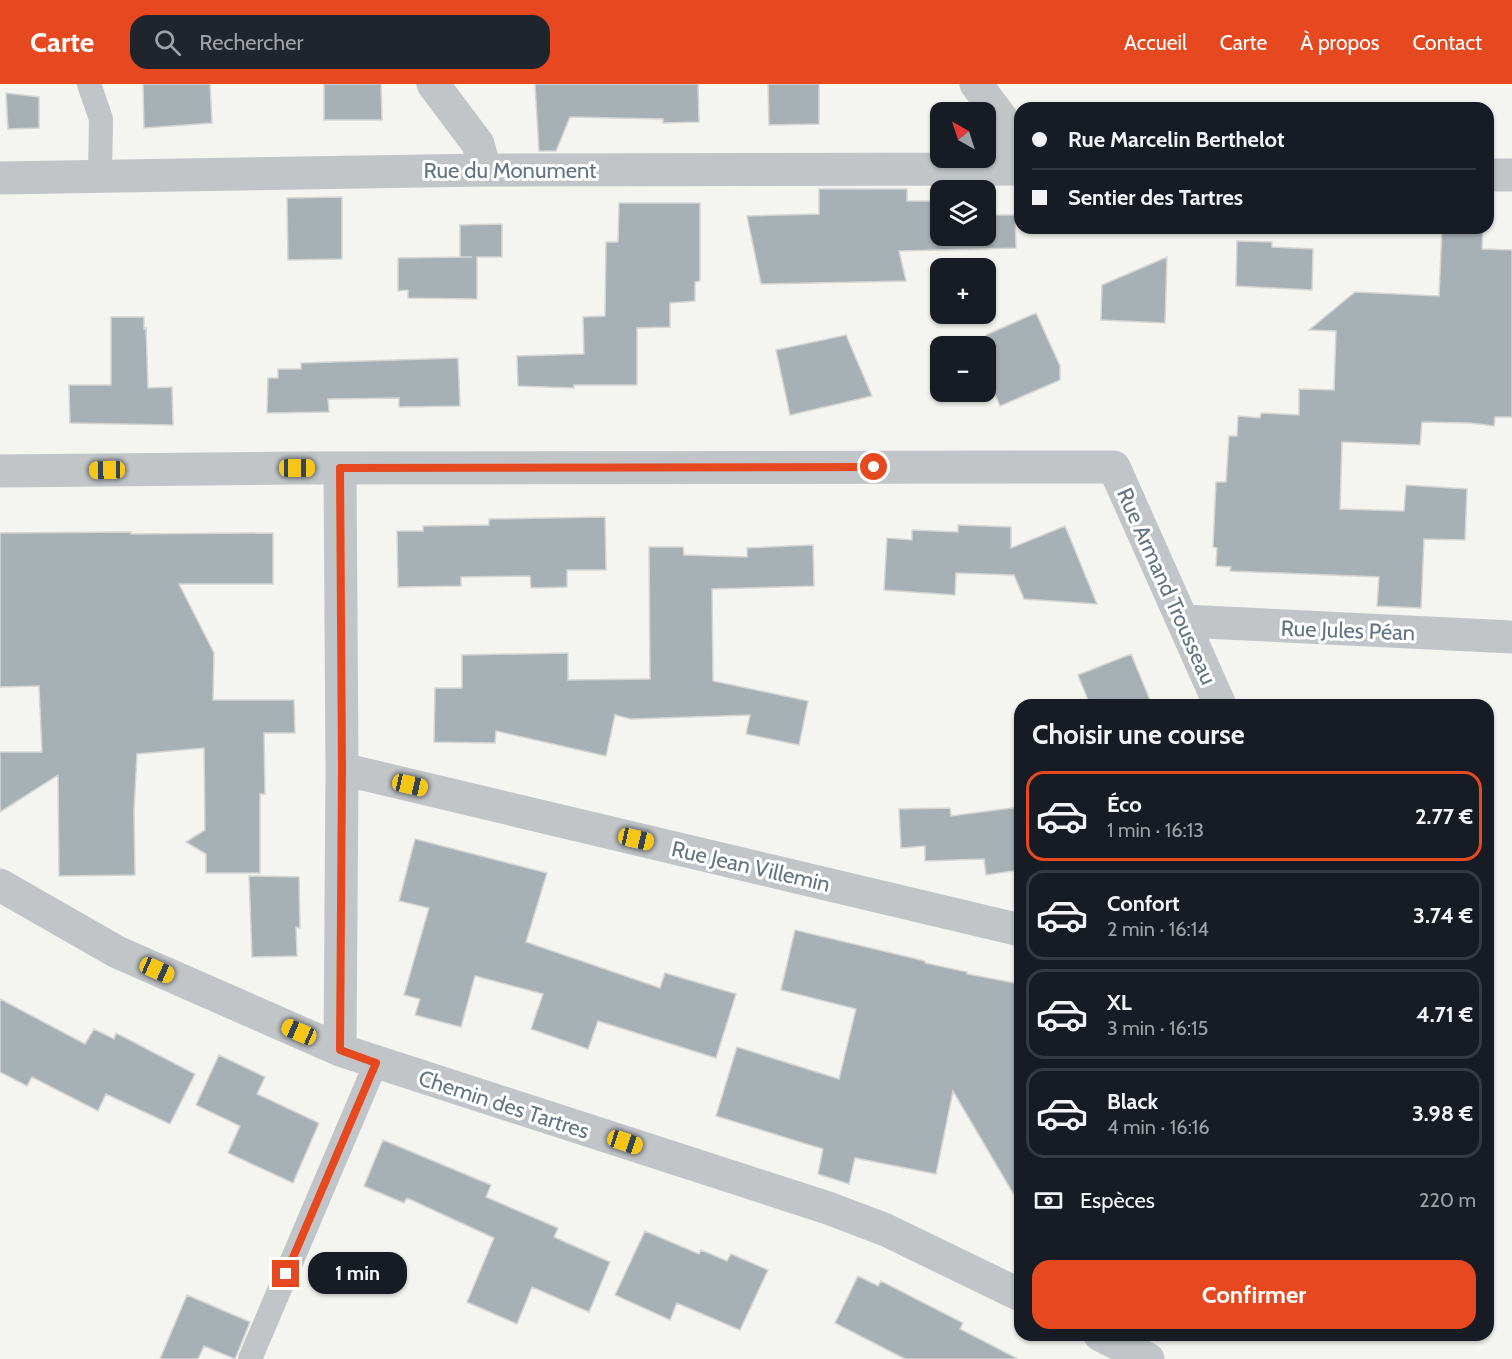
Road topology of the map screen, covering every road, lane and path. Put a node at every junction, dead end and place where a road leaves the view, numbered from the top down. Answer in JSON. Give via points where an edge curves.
{"nodes":[{"id":1,"x":89,"y":84,"type":"edge"},
{"id":2,"x":433,"y":84,"type":"edge"},
{"id":3,"x":976,"y":84,"type":"edge"},
{"id":4,"x":1013,"y":169,"type":"edge"},
{"id":5,"x":485,"y":170,"type":"junction"},
{"id":6,"x":1494,"y":175,"type":"edge"},
{"id":7,"x":1512,"y":175,"type":"edge"},
{"id":8,"x":100,"y":176,"type":"junction"},
{"id":9,"x":0,"y":178,"type":"edge"},
{"id":10,"x":340,"y":468,"type":"junction"},
{"id":11,"x":0,"y":471,"type":"edge"},
{"id":12,"x":1184,"y":621,"type":"junction"},
{"id":13,"x":1512,"y":637,"type":"edge"},
{"id":14,"x":1217,"y":699,"type":"edge"},
{"id":15,"x":342,"y":769,"type":"junction"},
{"id":16,"x":0,"y":885,"type":"edge"},
{"id":17,"x":1014,"y":929,"type":"edge"},
{"id":18,"x":340,"y":1050,"type":"junction"},
{"id":19,"x":376,"y":1063,"type":"junction"},
{"id":20,"x":1014,"y":1292,"type":"edge"},
{"id":21,"x":1112,"y":1341,"type":"edge"},
{"id":22,"x":250,"y":1359,"type":"edge"},
{"id":23,"x":1148,"y":1359,"type":"edge"}],
"edges":[{"from":1,"to":8,"type":"lane","via":[[101,119]]},
{"from":2,"to":5,"type":"street","via":[[478,144]]},
{"from":3,"to":4,"type":"street","via":[[1011,131]]},
{"from":4,"to":5,"type":"street","name":"Rue du Monument"},
{"from":5,"to":8,"type":"street","name":"Rue du Monument"},
{"from":6,"to":7,"type":"street"},
{"from":8,"to":9,"type":"street","name":"Rue du Monument"},
{"from":10,"to":11,"type":"street"},
{"from":10,"to":12,"type":"street","name":"Rue Armand Trousseau","via":[[1114,467]]},
{"from":10,"to":15,"type":"street"},
{"from":12,"to":13,"type":"street","name":"Rue Jules Péan"},
{"from":12,"to":14,"type":"street","name":"Rue Armand Trousseau"},
{"from":15,"to":17,"type":"street","name":"Rue Jean Villemin"},
{"from":15,"to":18,"type":"street"},
{"from":16,"to":18,"type":"street","name":"Chemin des Tartres","via":[[117,952]]},
{"from":18,"to":19,"type":"street","name":"Chemin des Tartres"},
{"from":19,"to":20,"type":"street","name":"Chemin des Tartres","via":[[828,1208],[924,1248]]},
{"from":19,"to":22,"type":"lane"},
{"from":21,"to":23,"type":"street"}]}
